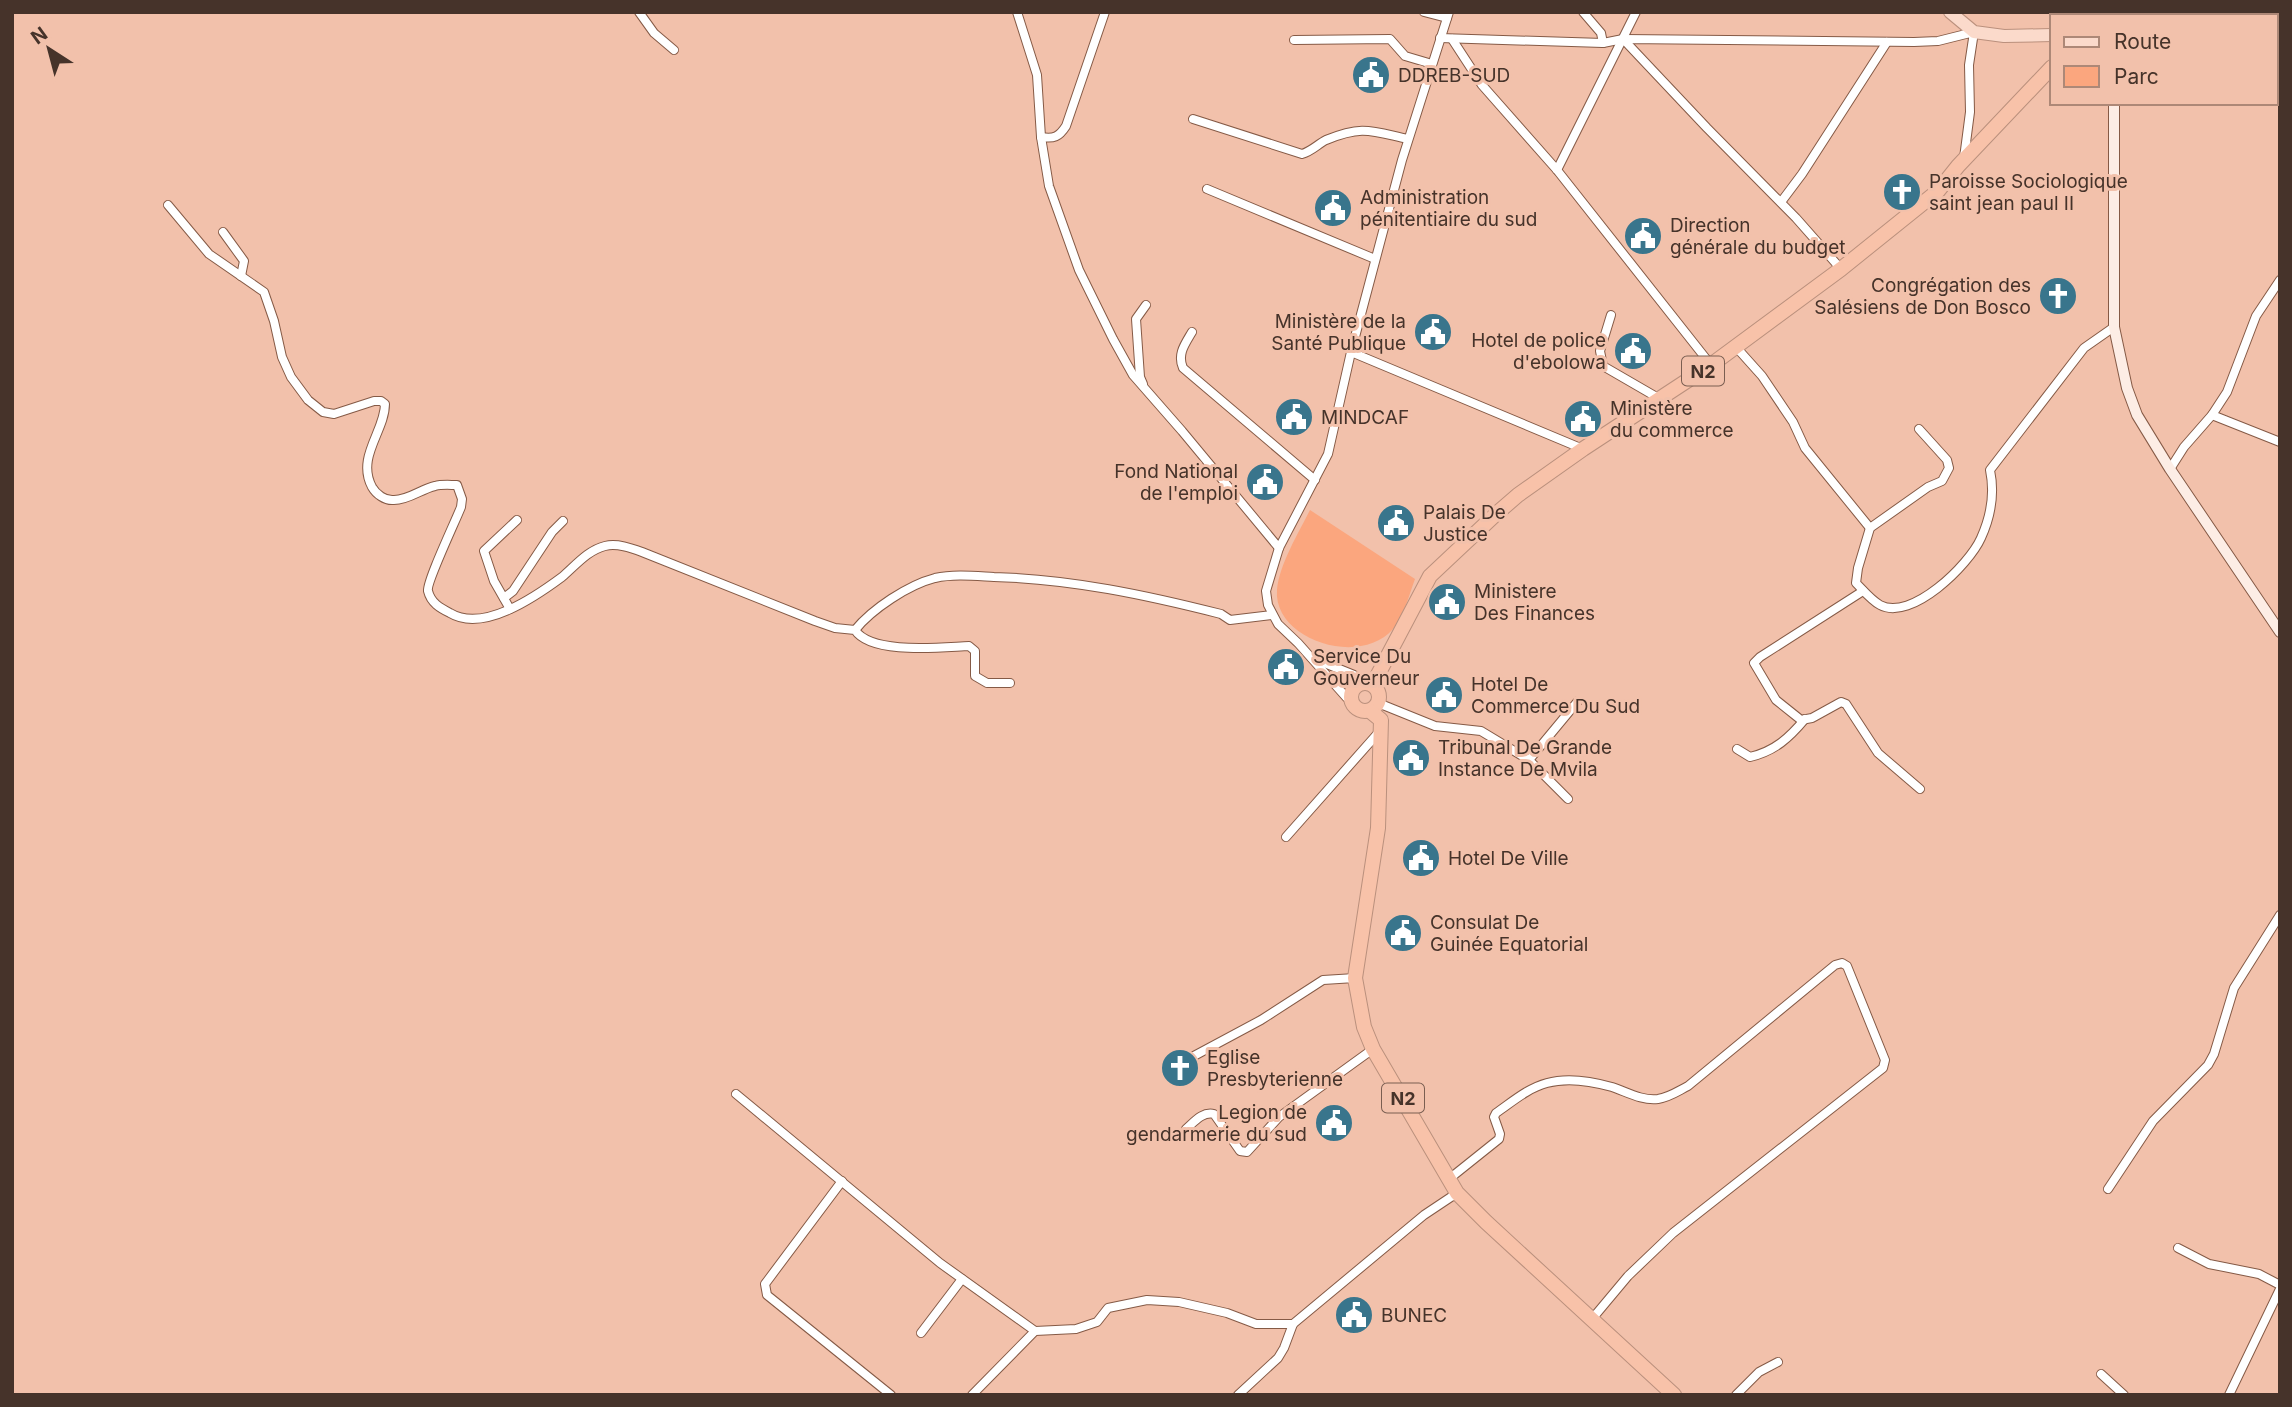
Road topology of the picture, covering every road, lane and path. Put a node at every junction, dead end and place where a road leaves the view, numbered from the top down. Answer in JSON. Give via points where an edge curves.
{"nodes":[{"id":1,"x":639,"y":12,"type":"edge"},
{"id":2,"x":1017,"y":12,"type":"edge"},
{"id":3,"x":1105,"y":12,"type":"edge"},
{"id":4,"x":1424,"y":12,"type":"edge"},
{"id":5,"x":1583,"y":12,"type":"edge"},
{"id":6,"x":1636,"y":12,"type":"edge"},
{"id":7,"x":1950,"y":12,"type":"edge"},
{"id":8,"x":1448,"y":15,"type":"edge"},
{"id":9,"x":1974,"y":32,"type":"junction"},
{"id":10,"x":2050,"y":35,"type":"edge"},
{"id":11,"x":1440,"y":38,"type":"junction"},
{"id":12,"x":1452,"y":39,"type":"junction"},
{"id":13,"x":1623,"y":39,"type":"junction"},
{"id":14,"x":1294,"y":40,"type":"dead end"},
{"id":15,"x":1886,"y":42,"type":"junction"},
{"id":16,"x":1603,"y":43,"type":"junction"},
{"id":17,"x":674,"y":50,"type":"dead end"},
{"id":18,"x":1432,"y":64,"type":"junction"},
{"id":19,"x":2050,"y":69,"type":"edge"},
{"id":20,"x":2114,"y":105,"type":"edge"},
{"id":21,"x":1193,"y":119,"type":"dead end"},
{"id":22,"x":1041,"y":137,"type":"junction"},
{"id":23,"x":1408,"y":139,"type":"junction"},
{"id":24,"x":1963,"y":160,"type":"junction"},
{"id":25,"x":1557,"y":170,"type":"junction"},
{"id":26,"x":1207,"y":189,"type":"dead end"},
{"id":27,"x":1781,"y":202,"type":"junction"},
{"id":28,"x":168,"y":205,"type":"dead end"},
{"id":29,"x":223,"y":232,"type":"dead end"},
{"id":30,"x":1375,"y":259,"type":"junction"},
{"id":31,"x":1840,"y":269,"type":"junction"},
{"id":32,"x":241,"y":276,"type":"junction"},
{"id":33,"x":2280,"y":280,"type":"edge"},
{"id":34,"x":1146,"y":305,"type":"dead end"},
{"id":35,"x":1611,"y":315,"type":"dead end"},
{"id":36,"x":2114,"y":327,"type":"junction"},
{"id":37,"x":1192,"y":332,"type":"dead end"},
{"id":38,"x":1735,"y":346,"type":"junction"},
{"id":39,"x":1351,"y":352,"type":"junction"},
{"id":40,"x":1711,"y":365,"type":"junction"},
{"id":41,"x":1149,"y":396,"type":"junction"},
{"id":42,"x":1660,"y":399,"type":"junction"},
{"id":43,"x":2212,"y":415,"type":"junction"},
{"id":44,"x":1919,"y":429,"type":"dead end"},
{"id":45,"x":2280,"y":442,"type":"edge"},
{"id":46,"x":1583,"y":449,"type":"junction"},
{"id":47,"x":2169,"y":469,"type":"junction"},
{"id":48,"x":1315,"y":480,"type":"junction"},
{"id":49,"x":517,"y":520,"type":"dead end"},
{"id":50,"x":563,"y":521,"type":"dead end"},
{"id":51,"x":1870,"y":528,"type":"junction"},
{"id":52,"x":1279,"y":548,"type":"junction"},
{"id":53,"x":1863,"y":591,"type":"junction"},
{"id":54,"x":504,"y":598,"type":"junction"},
{"id":55,"x":510,"y":609,"type":"junction"},
{"id":56,"x":1272,"y":615,"type":"junction"},
{"id":57,"x":855,"y":630,"type":"junction"},
{"id":58,"x":2280,"y":632,"type":"edge"},
{"id":59,"x":1312,"y":658,"type":"junction"},
{"id":60,"x":1010,"y":683,"type":"dead end"},
{"id":61,"x":1371,"y":684,"type":"junction"},
{"id":62,"x":1351,"y":701,"type":"junction"},
{"id":63,"x":1578,"y":701,"type":"dead end"},
{"id":64,"x":1374,"y":707,"type":"junction"},
{"id":65,"x":1805,"y":719,"type":"junction"},
{"id":66,"x":1381,"y":730,"type":"junction"},
{"id":67,"x":1737,"y":749,"type":"dead end"},
{"id":68,"x":1529,"y":760,"type":"junction"},
{"id":69,"x":1920,"y":789,"type":"dead end"},
{"id":70,"x":1568,"y":799,"type":"dead end"},
{"id":71,"x":1286,"y":837,"type":"dead end"},
{"id":72,"x":2280,"y":915,"type":"edge"},
{"id":73,"x":1355,"y":978,"type":"junction"},
{"id":74,"x":1373,"y":1049,"type":"junction"},
{"id":75,"x":1192,"y":1057,"type":"dead end"},
{"id":76,"x":736,"y":1094,"type":"dead end"},
{"id":77,"x":1186,"y":1129,"type":"dead end"},
{"id":78,"x":1449,"y":1179,"type":"junction"},
{"id":79,"x":842,"y":1181,"type":"junction"},
{"id":80,"x":2108,"y":1189,"type":"dead end"},
{"id":81,"x":1457,"y":1192,"type":"junction"},
{"id":82,"x":2178,"y":1248,"type":"dead end"},
{"id":83,"x":962,"y":1279,"type":"junction"},
{"id":84,"x":2280,"y":1287,"type":"edge"},
{"id":85,"x":1592,"y":1319,"type":"junction"},
{"id":86,"x":1293,"y":1324,"type":"junction"},
{"id":87,"x":1035,"y":1331,"type":"junction"},
{"id":88,"x":921,"y":1333,"type":"dead end"},
{"id":89,"x":1777,"y":1362,"type":"dead end"},
{"id":90,"x":2101,"y":1374,"type":"dead end"},
{"id":91,"x":891,"y":1395,"type":"edge"},
{"id":92,"x":972,"y":1395,"type":"edge"},
{"id":93,"x":1238,"y":1395,"type":"edge"},
{"id":94,"x":1674,"y":1395,"type":"edge"},
{"id":95,"x":1736,"y":1395,"type":"edge"},
{"id":96,"x":2124,"y":1395,"type":"edge"},
{"id":97,"x":2229,"y":1395,"type":"edge"}],
"edges":[{"from":1,"to":17,"type":"street"},
{"from":2,"to":22,"type":"street","via":[[1037,75]]},
{"from":3,"to":22,"type":"street","via":[[1066,126],[1053,139]]},
{"from":4,"to":8,"type":"street"},
{"from":5,"to":16,"type":"street","via":[[1601,33]]},
{"from":6,"to":13,"type":"street"},
{"from":7,"to":9,"type":"main road"},
{"from":8,"to":11,"type":"street"},
{"from":9,"to":10,"type":"main road"},
{"from":9,"to":15,"type":"street","via":[[1938,41]]},
{"from":9,"to":24,"type":"street"},
{"from":11,"to":12,"type":"street"},
{"from":11,"to":18,"type":"street"},
{"from":12,"to":16,"type":"street"},
{"from":12,"to":25,"type":"street","via":[[1482,85]]},
{"from":13,"to":15,"type":"street"},
{"from":13,"to":16,"type":"street"},
{"from":13,"to":25,"type":"street"},
{"from":13,"to":27,"type":"street"},
{"from":14,"to":18,"type":"street","via":[[1390,39],[1405,56]]},
{"from":15,"to":27,"type":"street"},
{"from":18,"to":23,"type":"street"},
{"from":19,"to":24,"type":"highway","number":"N2"},
{"from":20,"to":36,"type":"main road"},
{"from":21,"to":23,"type":"street","via":[[1302,154],[1356,130]]},
{"from":22,"to":41,"type":"street","via":[[1049,186],[1079,270],[1133,375]]},
{"from":23,"to":30,"type":"street"},
{"from":24,"to":31,"type":"highway","number":"N2","via":[[1938,191]]},
{"from":25,"to":40,"type":"street"},
{"from":26,"to":30,"type":"street"},
{"from":27,"to":31,"type":"street"},
{"from":28,"to":32,"type":"street","via":[[209,254]]},
{"from":29,"to":32,"type":"street","via":[[244,261]]},
{"from":30,"to":39,"type":"street"},
{"from":31,"to":38,"type":"highway","number":"N2"},
{"from":32,"to":55,"type":"street","via":[[264,292],[282,357],[308,400],[334,414],[374,401],[385,404],[367,463],[375,494],[391,501],[433,486],[457,485],[461,507],[429,578],[427,590],[435,604],[456,617],[483,618]]},
{"from":33,"to":43,"type":"street","via":[[2256,316],[2227,392]]},
{"from":34,"to":41,"type":"street","via":[[1136,319],[1137,351],[1140,377]]},
{"from":35,"to":42,"type":"street","via":[[1600,351],[1603,366]]},
{"from":36,"to":47,"type":"main road","via":[[2137,415]]},
{"from":36,"to":53,"type":"street","via":[[2084,348],[1990,470],[1992,509],[1980,541],[1951,578],[1913,604],[1898,608],[1881,606]]},
{"from":37,"to":48,"type":"street","via":[[1181,351],[1183,368]]},
{"from":38,"to":40,"type":"highway","number":"N2"},
{"from":38,"to":51,"type":"street","via":[[1762,376],[1805,448]]},
{"from":39,"to":46,"type":"street"},
{"from":39,"to":48,"type":"street","via":[[1328,454]]},
{"from":40,"to":42,"type":"highway","number":"N2"},
{"from":41,"to":52,"type":"street"},
{"from":42,"to":46,"type":"highway","number":"N2"},
{"from":43,"to":45,"type":"street"},
{"from":43,"to":47,"type":"street"},
{"from":44,"to":51,"type":"street","via":[[1949,468],[1942,481]]},
{"from":46,"to":61,"type":"highway","number":"N2","via":[[1518,495],[1430,576]]},
{"from":47,"to":58,"type":"main road"},
{"from":48,"to":52,"type":"street"},
{"from":49,"to":54,"type":"street","via":[[484,551]]},
{"from":50,"to":54,"type":"street"},
{"from":51,"to":53,"type":"street","via":[[1856,583]]},
{"from":52,"to":56,"type":"street","via":[[1266,591]]},
{"from":53,"to":65,"type":"street","via":[[1754,663],[1776,701]]},
{"from":54,"to":55,"type":"street"},
{"from":55,"to":57,"type":"street","via":[[606,545],[642,552],[815,621]]},
{"from":56,"to":57,"type":"street","via":[[1230,620],[1112,588],[945,576],[909,589],[870,613]]},
{"from":56,"to":59,"type":"street"},
{"from":57,"to":60,"type":"street","via":[[860,638],[895,648],[970,646],[975,651],[975,676],[987,683]]},
{"from":59,"to":61,"type":"street"},
{"from":59,"to":62,"type":"street"},
{"from":61,"to":62,"type":"highway","number":"N2","via":[[1362,683],[1353,690]]},
{"from":61,"to":64,"type":"highway","via":[[1379,693]]},
{"from":62,"to":64,"type":"highway","via":[[1359,710]]},
{"from":63,"to":68,"type":"street"},
{"from":64,"to":66,"type":"highway"},
{"from":64,"to":68,"type":"street","via":[[1436,726],[1482,731]]},
{"from":65,"to":67,"type":"street","via":[[1766,753],[1750,757]]},
{"from":65,"to":69,"type":"street","via":[[1841,702],[1846,704],[1878,753]]},
{"from":66,"to":71,"type":"street"},
{"from":66,"to":73,"type":"highway","number":"N2","via":[[1378,828]]},
{"from":68,"to":70,"type":"street"},
{"from":72,"to":80,"type":"street","via":[[2234,988],[2208,1065],[2154,1121]]},
{"from":73,"to":74,"type":"highway","number":"N2"},
{"from":73,"to":75,"type":"street","via":[[1323,980]]},
{"from":74,"to":77,"type":"street","via":[[1279,1117],[1247,1152],[1240,1151],[1214,1114],[1203,1115]]},
{"from":74,"to":78,"type":"highway","number":"N2"},
{"from":76,"to":79,"type":"street"},
{"from":78,"to":81,"type":"highway","number":"N2"},
{"from":78,"to":85,"type":"street","via":[[1499,1139],[1496,1113],[1530,1089],[1578,1080],[1643,1098],[1670,1096],[1836,965],[1847,966],[1885,1060],[1883,1068],[1673,1233]]},
{"from":79,"to":83,"type":"street"},
{"from":79,"to":91,"type":"street","via":[[764,1290]]},
{"from":81,"to":85,"type":"highway","number":"N2"},
{"from":81,"to":86,"type":"street"},
{"from":82,"to":84,"type":"street","via":[[2209,1264],[2259,1274]]},
{"from":83,"to":87,"type":"street"},
{"from":83,"to":88,"type":"street"},
{"from":84,"to":97,"type":"street"},
{"from":85,"to":94,"type":"highway","number":"N2"},
{"from":86,"to":87,"type":"street","via":[[1256,1324],[1197,1306],[1147,1300],[1108,1308],[1097,1322],[1076,1329]]},
{"from":86,"to":93,"type":"street","via":[[1282,1353]]},
{"from":87,"to":92,"type":"street"},
{"from":89,"to":95,"type":"street"},
{"from":90,"to":96,"type":"street"}]}
